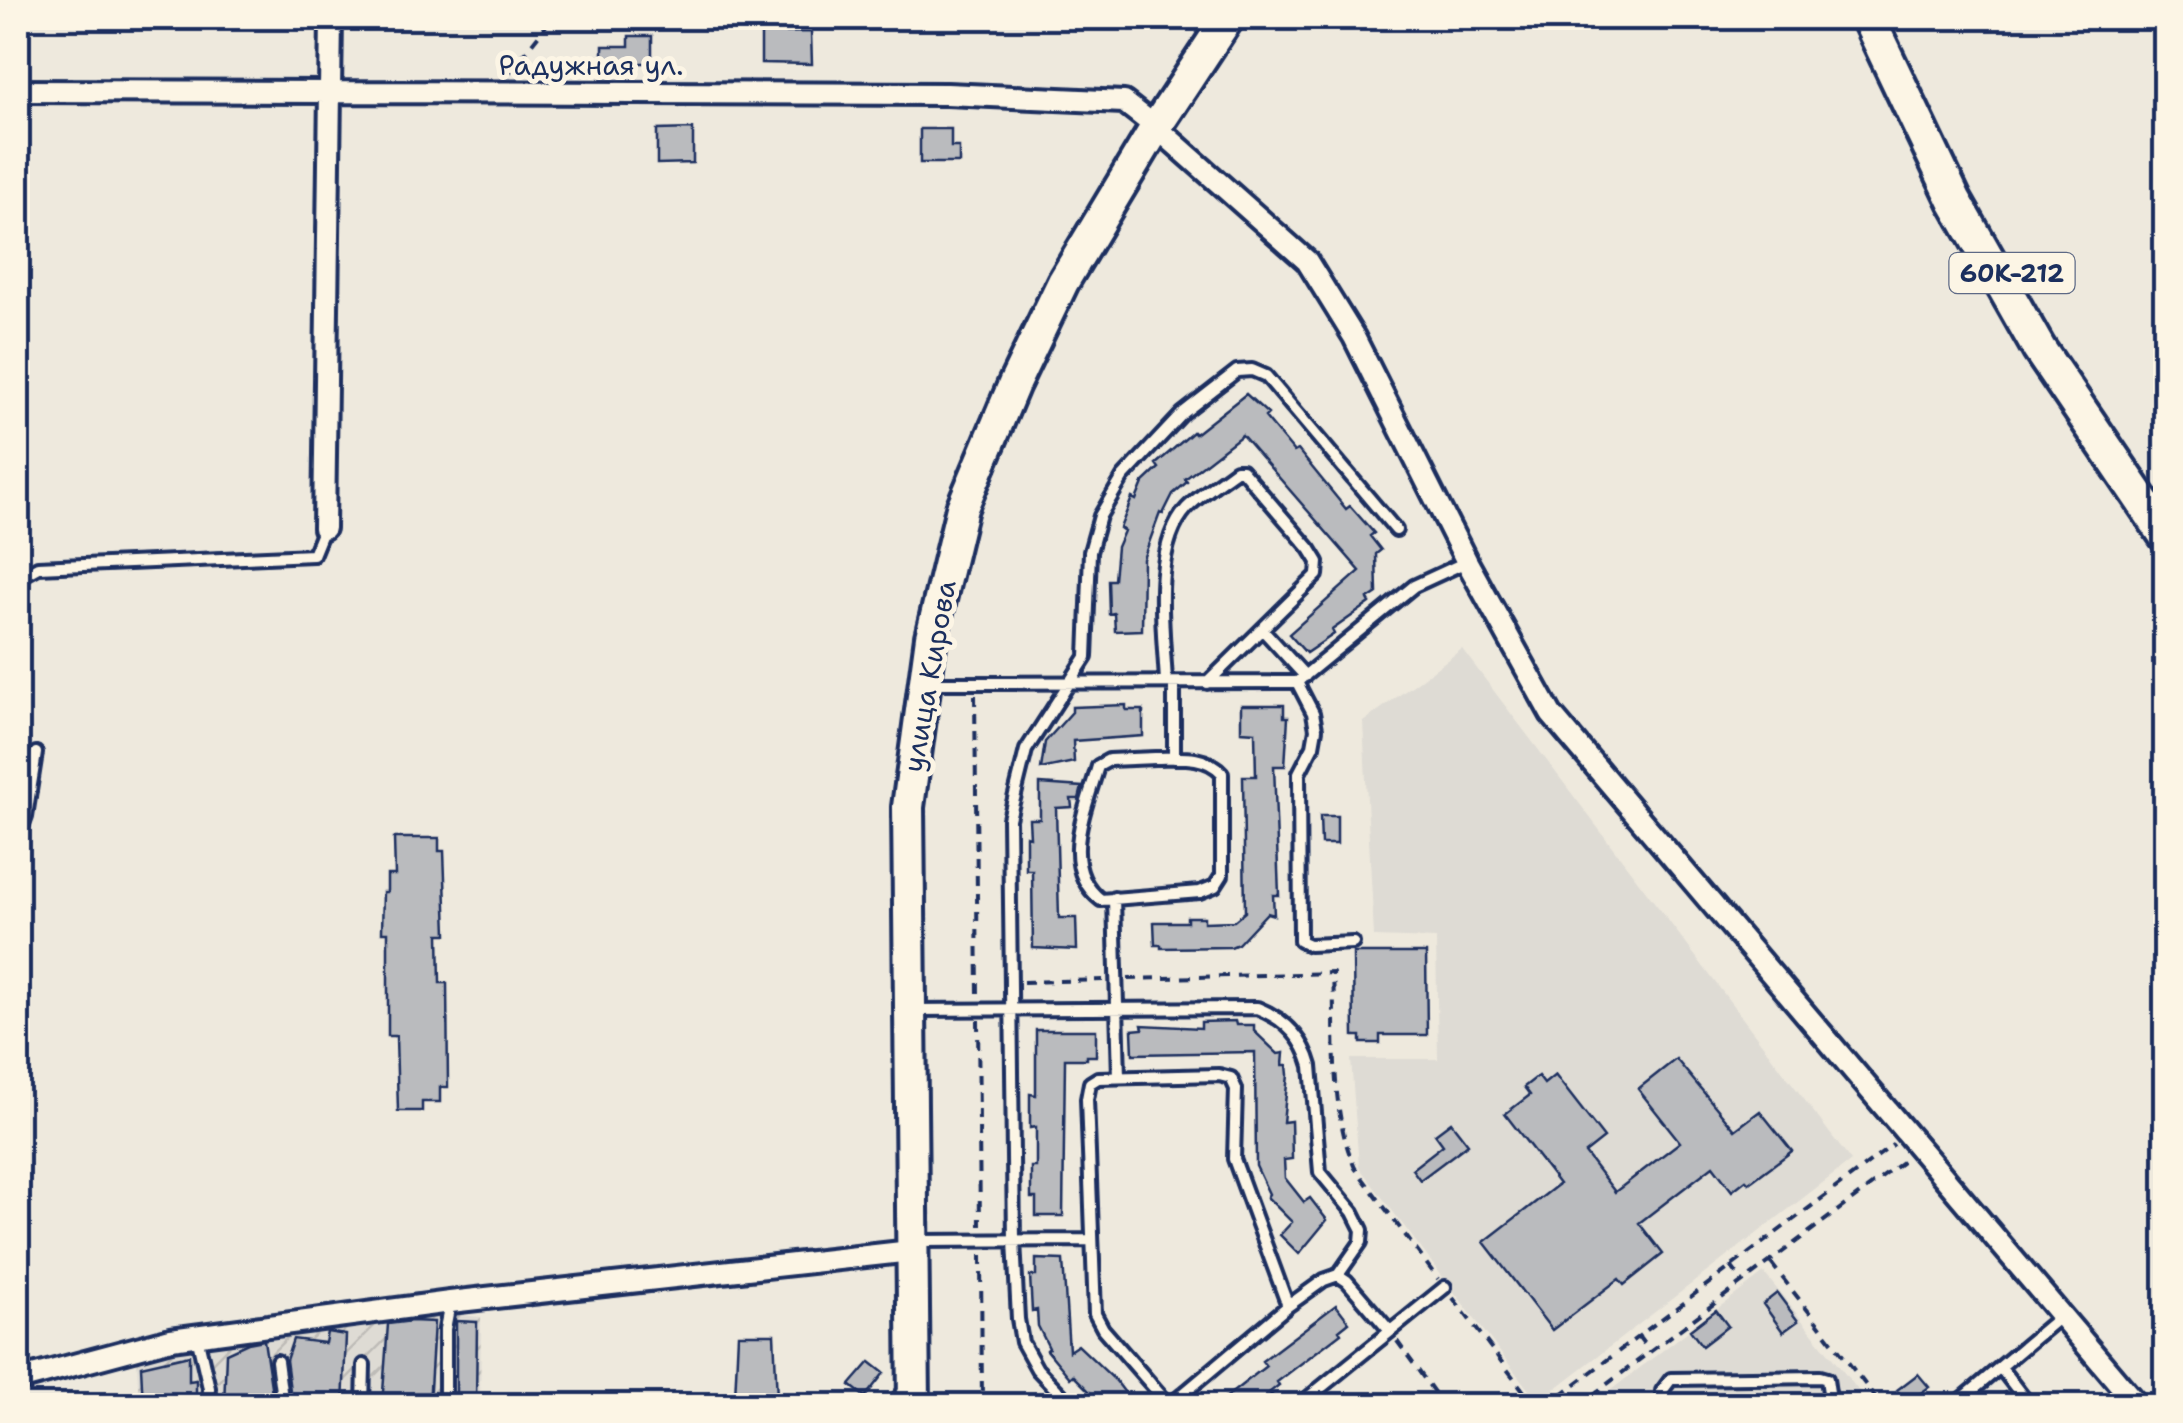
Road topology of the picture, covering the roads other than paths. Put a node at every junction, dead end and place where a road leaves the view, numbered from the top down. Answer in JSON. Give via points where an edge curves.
{"nodes":[{"id":1,"x":331,"y":18,"type":"edge"},
{"id":2,"x":1228,"y":18,"type":"edge"},
{"id":3,"x":1868,"y":18,"type":"edge"},
{"id":4,"x":1886,"y":18,"type":"edge"},
{"id":5,"x":18,"y":91,"type":"edge"},
{"id":6,"x":330,"y":92,"type":"junction"},
{"id":7,"x":1156,"y":127,"type":"junction"},
{"id":8,"x":2166,"y":514,"type":"edge"},
{"id":9,"x":324,"y":528,"type":"joint"},
{"id":10,"x":1396,"y":530,"type":"dead end"},
{"id":11,"x":2166,"y":536,"type":"edge"},
{"id":12,"x":1467,"y":562,"type":"junction"},
{"id":13,"x":18,"y":578,"type":"edge"},
{"id":14,"x":1262,"y":629,"type":"junction"},
{"id":15,"x":1301,"y":679,"type":"junction"},
{"id":16,"x":1170,"y":682,"type":"junction"},
{"id":17,"x":924,"y":683,"type":"junction"},
{"id":18,"x":1070,"y":683,"type":"junction"},
{"id":19,"x":1207,"y":683,"type":"junction"},
{"id":20,"x":36,"y":753,"type":"dead end"},
{"id":21,"x":1174,"y":758,"type":"junction"},
{"id":22,"x":18,"y":775,"type":"edge"},
{"id":23,"x":32,"y":778,"type":"junction"},
{"id":24,"x":18,"y":838,"type":"edge"},
{"id":25,"x":1114,"y":898,"type":"junction"},
{"id":26,"x":1352,"y":943,"type":"dead end"},
{"id":27,"x":1011,"y":1009,"type":"junction"},
{"id":28,"x":1117,"y":1009,"type":"junction"},
{"id":29,"x":909,"y":1010,"type":"junction"},
{"id":30,"x":1119,"y":1078,"type":"junction"},
{"id":31,"x":1014,"y":1240,"type":"junction"},
{"id":32,"x":1092,"y":1240,"type":"junction"},
{"id":33,"x":911,"y":1246,"type":"junction"},
{"id":34,"x":1338,"y":1275,"type":"junction"},
{"id":35,"x":1445,"y":1288,"type":"dead end"},
{"id":36,"x":450,"y":1302,"type":"junction"},
{"id":37,"x":1288,"y":1306,"type":"junction"},
{"id":38,"x":2062,"y":1314,"type":"junction"},
{"id":39,"x":1392,"y":1335,"type":"junction"},
{"id":40,"x":197,"y":1336,"type":"junction"},
{"id":41,"x":277,"y":1361,"type":"dead end"},
{"id":42,"x":364,"y":1365,"type":"dead end"},
{"id":43,"x":2000,"y":1367,"type":"junction"},
{"id":44,"x":18,"y":1380,"type":"edge"},
{"id":45,"x":914,"y":1392,"type":"edge"},
{"id":46,"x":1170,"y":1405,"type":"edge"},
{"id":47,"x":208,"y":1406,"type":"edge"},
{"id":48,"x":283,"y":1406,"type":"edge"},
{"id":49,"x":363,"y":1406,"type":"edge"},
{"id":50,"x":445,"y":1406,"type":"edge"},
{"id":51,"x":892,"y":1406,"type":"edge"},
{"id":52,"x":1072,"y":1406,"type":"edge"},
{"id":53,"x":1298,"y":1406,"type":"edge"},
{"id":54,"x":1662,"y":1406,"type":"edge"},
{"id":55,"x":1830,"y":1406,"type":"edge"},
{"id":56,"x":1954,"y":1406,"type":"edge"},
{"id":57,"x":2030,"y":1406,"type":"edge"},
{"id":58,"x":2138,"y":1406,"type":"edge"}],
"edges":[{"from":1,"to":6,"type":"street"},
{"from":2,"to":7,"type":"main road","name":"улица Кирова"},
{"from":3,"to":11,"type":"main road","via":[[1955,201],[2020,316]]},
{"from":4,"to":8,"type":"main road","number":"60К-212","via":[[1997,249]]},
{"from":5,"to":6,"type":"street","name":"Радужная ул."},
{"from":6,"to":7,"type":"street","name":"Радужная ул.","via":[[946,94],[1124,102]]},
{"from":6,"to":9,"type":"street"},
{"from":7,"to":12,"type":"street","name":"Радужная ул.","via":[[1307,261],[1354,337]]},
{"from":7,"to":17,"type":"main road","name":"улица Кирова","via":[[1063,282],[962,508]]},
{"from":9,"to":13,"type":"lane","via":[[313,554],[38,567]]},
{"from":10,"to":18,"type":"lane","via":[[1266,376],[1237,371],[1183,413],[1123,477],[1100,516],[1090,552],[1086,657]]},
{"from":12,"to":15,"type":"lane","via":[[1414,586]]},
{"from":12,"to":38,"type":"street","name":"Радужная ул.","via":[[1551,714]]},
{"from":14,"to":15,"type":"lane"},
{"from":14,"to":16,"type":"lane","via":[[1317,574],[1318,562],[1236,470],[1186,509],[1172,532],[1164,578]]},
{"from":14,"to":19,"type":"lane"},
{"from":15,"to":19,"type":"lane"},
{"from":15,"to":26,"type":"lane","via":[[1316,729],[1299,773],[1300,941]]},
{"from":16,"to":18,"type":"lane"},
{"from":16,"to":19,"type":"lane"},
{"from":16,"to":21,"type":"lane"},
{"from":17,"to":18,"type":"lane"},
{"from":17,"to":29,"type":"main road","name":"улица Кирова","via":[[908,807]]},
{"from":18,"to":27,"type":"lane","via":[[1026,750],[1009,820]]},
{"from":20,"to":23,"type":"lane"},
{"from":21,"to":25,"type":"lane","via":[[1098,766],[1077,844],[1079,869],[1093,894]]},
{"from":21,"to":25,"type":"lane","via":[[1198,758],[1222,774],[1222,874],[1200,892]]},
{"from":22,"to":23,"type":"lane"},
{"from":23,"to":24,"type":"lane"},
{"from":25,"to":28,"type":"lane"},
{"from":27,"to":28,"type":"lane"},
{"from":27,"to":29,"type":"lane"},
{"from":27,"to":31,"type":"lane"},
{"from":28,"to":30,"type":"lane"},
{"from":28,"to":34,"type":"lane","via":[[1257,1008],[1286,1024],[1311,1066],[1320,1172],[1362,1230]]},
{"from":29,"to":33,"type":"main road","name":"улица Кирова"},
{"from":30,"to":32,"type":"lane","via":[[1090,1083],[1087,1099]]},
{"from":30,"to":37,"type":"lane","via":[[1231,1078],[1234,1160]]},
{"from":31,"to":32,"type":"lane"},
{"from":31,"to":33,"type":"lane"},
{"from":31,"to":52,"type":"lane","via":[[1022,1342],[1036,1369]]},
{"from":32,"to":46,"type":"lane","via":[[1095,1314]]},
{"from":33,"to":36,"type":"street"},
{"from":33,"to":45,"type":"main road","name":"улица Кирова"},
{"from":34,"to":37,"type":"lane"},
{"from":34,"to":39,"type":"lane"},
{"from":35,"to":39,"type":"lane"},
{"from":36,"to":40,"type":"street"},
{"from":36,"to":50,"type":"lane"},
{"from":37,"to":46,"type":"lane"},
{"from":38,"to":43,"type":"lane"},
{"from":38,"to":58,"type":"street","name":"Радужная ул."},
{"from":39,"to":53,"type":"lane"},
{"from":40,"to":44,"type":"street"},
{"from":40,"to":47,"type":"lane"},
{"from":41,"to":48,"type":"lane"},
{"from":42,"to":49,"type":"lane"},
{"from":43,"to":56,"type":"lane"},
{"from":43,"to":57,"type":"lane"},
{"from":45,"to":51,"type":"lane"},
{"from":54,"to":55,"type":"lane","via":[[1671,1379],[1820,1377],[1828,1380]]}]}
